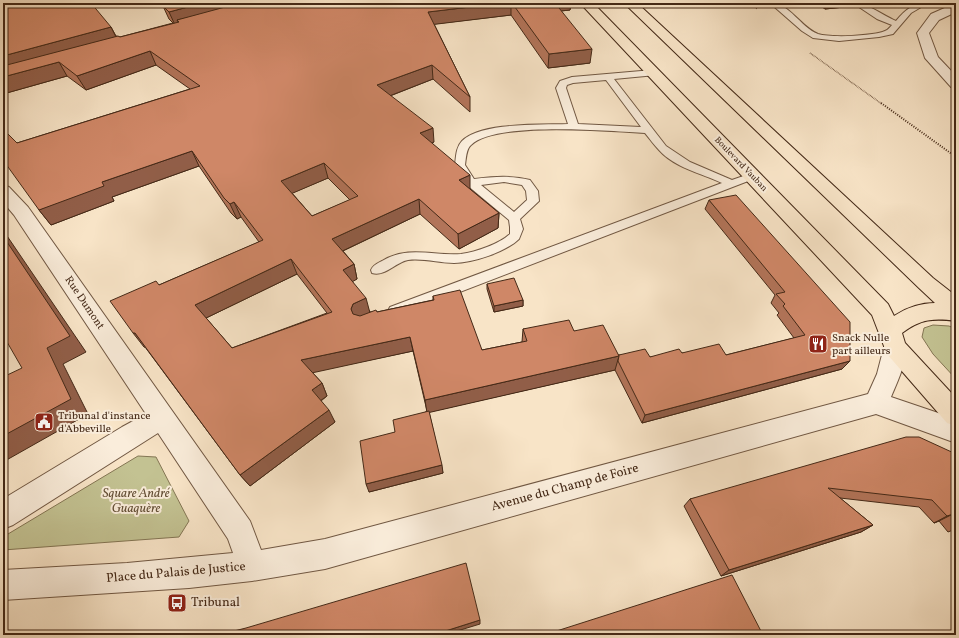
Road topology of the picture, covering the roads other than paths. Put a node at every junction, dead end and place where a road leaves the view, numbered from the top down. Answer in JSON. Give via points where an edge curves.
{"nodes":[{"id":1,"x":586,"y":3,"type":"edge"},
{"id":2,"x":630,"y":3,"type":"edge"},
{"id":3,"x":774,"y":3,"type":"edge"},
{"id":4,"x":858,"y":3,"type":"edge"},
{"id":5,"x":923,"y":3,"type":"edge"},
{"id":6,"x":956,"y":7,"type":"edge"},
{"id":7,"x":897,"y":24,"type":"junction"},
{"id":8,"x":653,"y":73,"type":"junction"},
{"id":9,"x":608,"y":77,"type":"junction"},
{"id":10,"x":956,"y":84,"type":"edge"},
{"id":11,"x":574,"y":126,"type":"junction"},
{"id":12,"x":648,"y":130,"type":"junction"},
{"id":13,"x":752,"y":176,"type":"junction"},
{"id":14,"x":471,"y":183,"type":"junction"},
{"id":15,"x":732,"y":184,"type":"junction"},
{"id":16,"x":3,"y":191,"type":"edge"},
{"id":17,"x":514,"y":218,"type":"junction"},
{"id":18,"x":377,"y":270,"type":"dead end"},
{"id":19,"x":956,"y":308,"type":"edge"},
{"id":20,"x":956,"y":313,"type":"edge"},
{"id":21,"x":385,"y":315,"type":"edge"},
{"id":22,"x":892,"y":339,"type":"junction"},
{"id":23,"x":876,"y":403,"type":"junction"},
{"id":24,"x":956,"y":415,"type":"edge"},
{"id":25,"x":162,"y":418,"type":"junction"},
{"id":26,"x":956,"y":431,"type":"edge"},
{"id":27,"x":3,"y":515,"type":"edge"},
{"id":28,"x":252,"y":566,"type":"junction"},
{"id":29,"x":3,"y":585,"type":"edge"}],
"edges":[{"from":1,"to":8,"type":"main road","name":"Boulevard Vauban"},
{"from":2,"to":19,"type":"main road","via":[[926,284]]},
{"from":3,"to":7,"type":"lane","via":[[805,29],[824,38],[879,35],[890,32]]},
{"from":4,"to":7,"type":"lane"},
{"from":5,"to":7,"type":"lane","via":[[908,11]]},
{"from":6,"to":10,"type":"street","via":[[935,17],[923,33],[932,58]]},
{"from":8,"to":9,"type":"lane"},
{"from":8,"to":13,"type":"main road","name":"Boulevard Vauban"},
{"from":9,"to":11,"type":"lane","via":[[563,83],[561,92]]},
{"from":9,"to":12,"type":"lane"},
{"from":11,"to":12,"type":"lane"},
{"from":11,"to":14,"type":"lane","via":[[498,130],[473,137],[465,145],[460,165]]},
{"from":12,"to":15,"type":"lane","via":[[673,158]]},
{"from":13,"to":15,"type":"lane"},
{"from":13,"to":22,"type":"main road","name":"Boulevard Vauban","via":[[880,310]]},
{"from":14,"to":17,"type":"lane"},
{"from":14,"to":17,"type":"lane","via":[[504,179],[526,182],[532,191],[533,201]]},
{"from":15,"to":21,"type":"lane"},
{"from":16,"to":25,"type":"street","name":"Rue Dumont","via":[[21,211]]},
{"from":17,"to":18,"type":"lane","via":[[517,226],[514,236],[506,243],[463,258],[418,255],[399,257]]},
{"from":20,"to":22,"type":"main road","via":[[940,310],[916,314],[904,319]]},
{"from":22,"to":23,"type":"street","via":[[889,374]]},
{"from":22,"to":24,"type":"main road","name":"Boulevard Vauban"},
{"from":23,"to":26,"type":"street"},
{"from":23,"to":28,"type":"street","name":"Avenue du Champ de Foire","via":[[325,554]]},
{"from":25,"to":27,"type":"street"},
{"from":25,"to":28,"type":"street","name":"Place du Palais de Justice","via":[[240,532]]},
{"from":28,"to":29,"type":"street","name":"Place du Palais de Justice","via":[[102,580]]}]}
